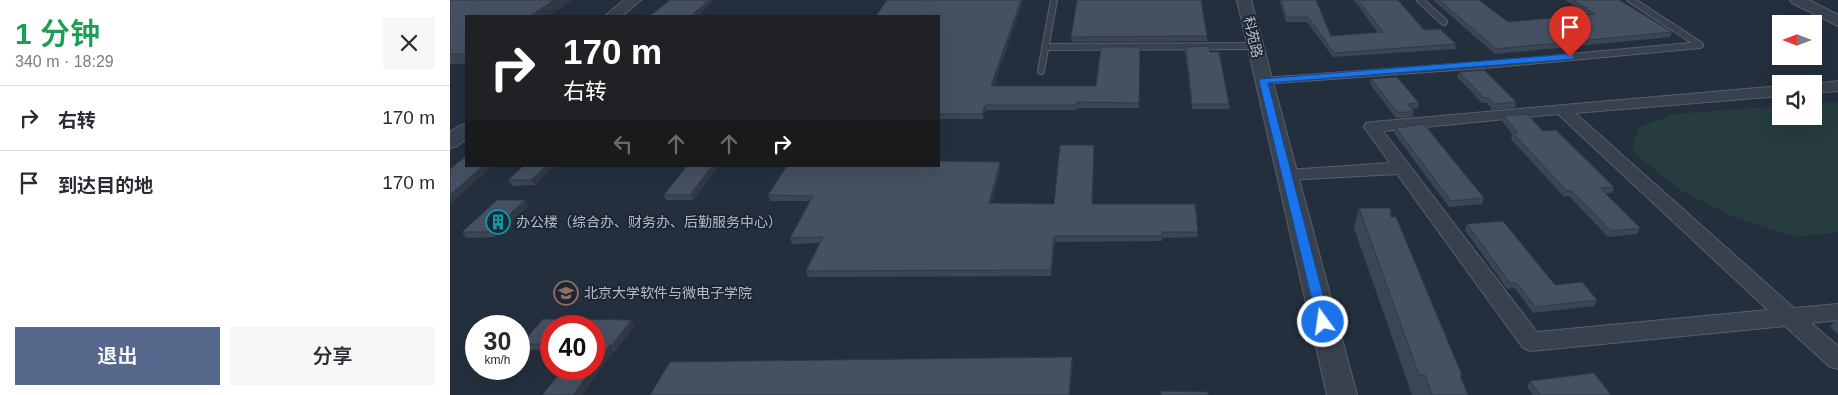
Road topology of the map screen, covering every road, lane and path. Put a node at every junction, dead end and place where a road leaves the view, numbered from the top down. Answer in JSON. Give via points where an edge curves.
{"nodes":[{"id":1,"x":634,"y":0,"type":"edge"},
{"id":2,"x":1054,"y":0,"type":"edge"},
{"id":3,"x":1244,"y":0,"type":"edge"},
{"id":4,"x":1420,"y":0,"type":"edge"},
{"id":5,"x":1631,"y":0,"type":"edge"},
{"id":6,"x":1797,"y":0,"type":"edge"},
{"id":7,"x":1812,"y":0,"type":"edge"},
{"id":8,"x":1838,"y":14,"type":"edge"},
{"id":9,"x":614,"y":15,"type":"edge"},
{"id":10,"x":1838,"y":21,"type":"edge"},
{"id":11,"x":1444,"y":22,"type":"dead end"},
{"id":12,"x":1255,"y":46,"type":"junction"},
{"id":13,"x":1045,"y":47,"type":"junction"},
{"id":14,"x":1041,"y":71,"type":"dead end"},
{"id":15,"x":1263,"y":81,"type":"junction"},
{"id":16,"x":1838,"y":86,"type":"edge"},
{"id":17,"x":1822,"y":87,"type":"edge"},
{"id":18,"x":1772,"y":92,"type":"edge"},
{"id":19,"x":1562,"y":109,"type":"junction"},
{"id":20,"x":465,"y":131,"type":"edge"},
{"id":21,"x":450,"y":142,"type":"edge"},
{"id":22,"x":1402,"y":168,"type":"junction"},
{"id":23,"x":1287,"y":175,"type":"junction"},
{"id":24,"x":1838,"y":312,"type":"edge"},
{"id":25,"x":1790,"y":318,"type":"junction"},
{"id":26,"x":1838,"y":360,"type":"edge"},
{"id":27,"x":1342,"y":395,"type":"edge"}],
"edges":[{"from":1,"to":9,"type":"street"},
{"from":2,"to":13,"type":"lane"},
{"from":3,"to":12,"type":"street","name":"科苑路"},
{"from":4,"to":11,"type":"lane"},
{"from":5,"to":15,"type":"lane","via":[[1700,45]]},
{"from":6,"to":10,"type":"street"},
{"from":7,"to":8,"type":"street"},
{"from":12,"to":13,"type":"lane"},
{"from":12,"to":15,"type":"street","name":"科苑路"},
{"from":13,"to":14,"type":"lane"},
{"from":15,"to":23,"type":"street","name":"科苑路"},
{"from":16,"to":17,"type":"street"},
{"from":18,"to":19,"type":"street"},
{"from":19,"to":22,"type":"street","via":[[1372,127]]},
{"from":19,"to":25,"type":"street"},
{"from":20,"to":21,"type":"street"},
{"from":22,"to":23,"type":"street"},
{"from":22,"to":25,"type":"street","via":[[1531,342]]},
{"from":23,"to":27,"type":"street","name":"科苑路"},
{"from":24,"to":25,"type":"street"},
{"from":25,"to":26,"type":"street"}]}
